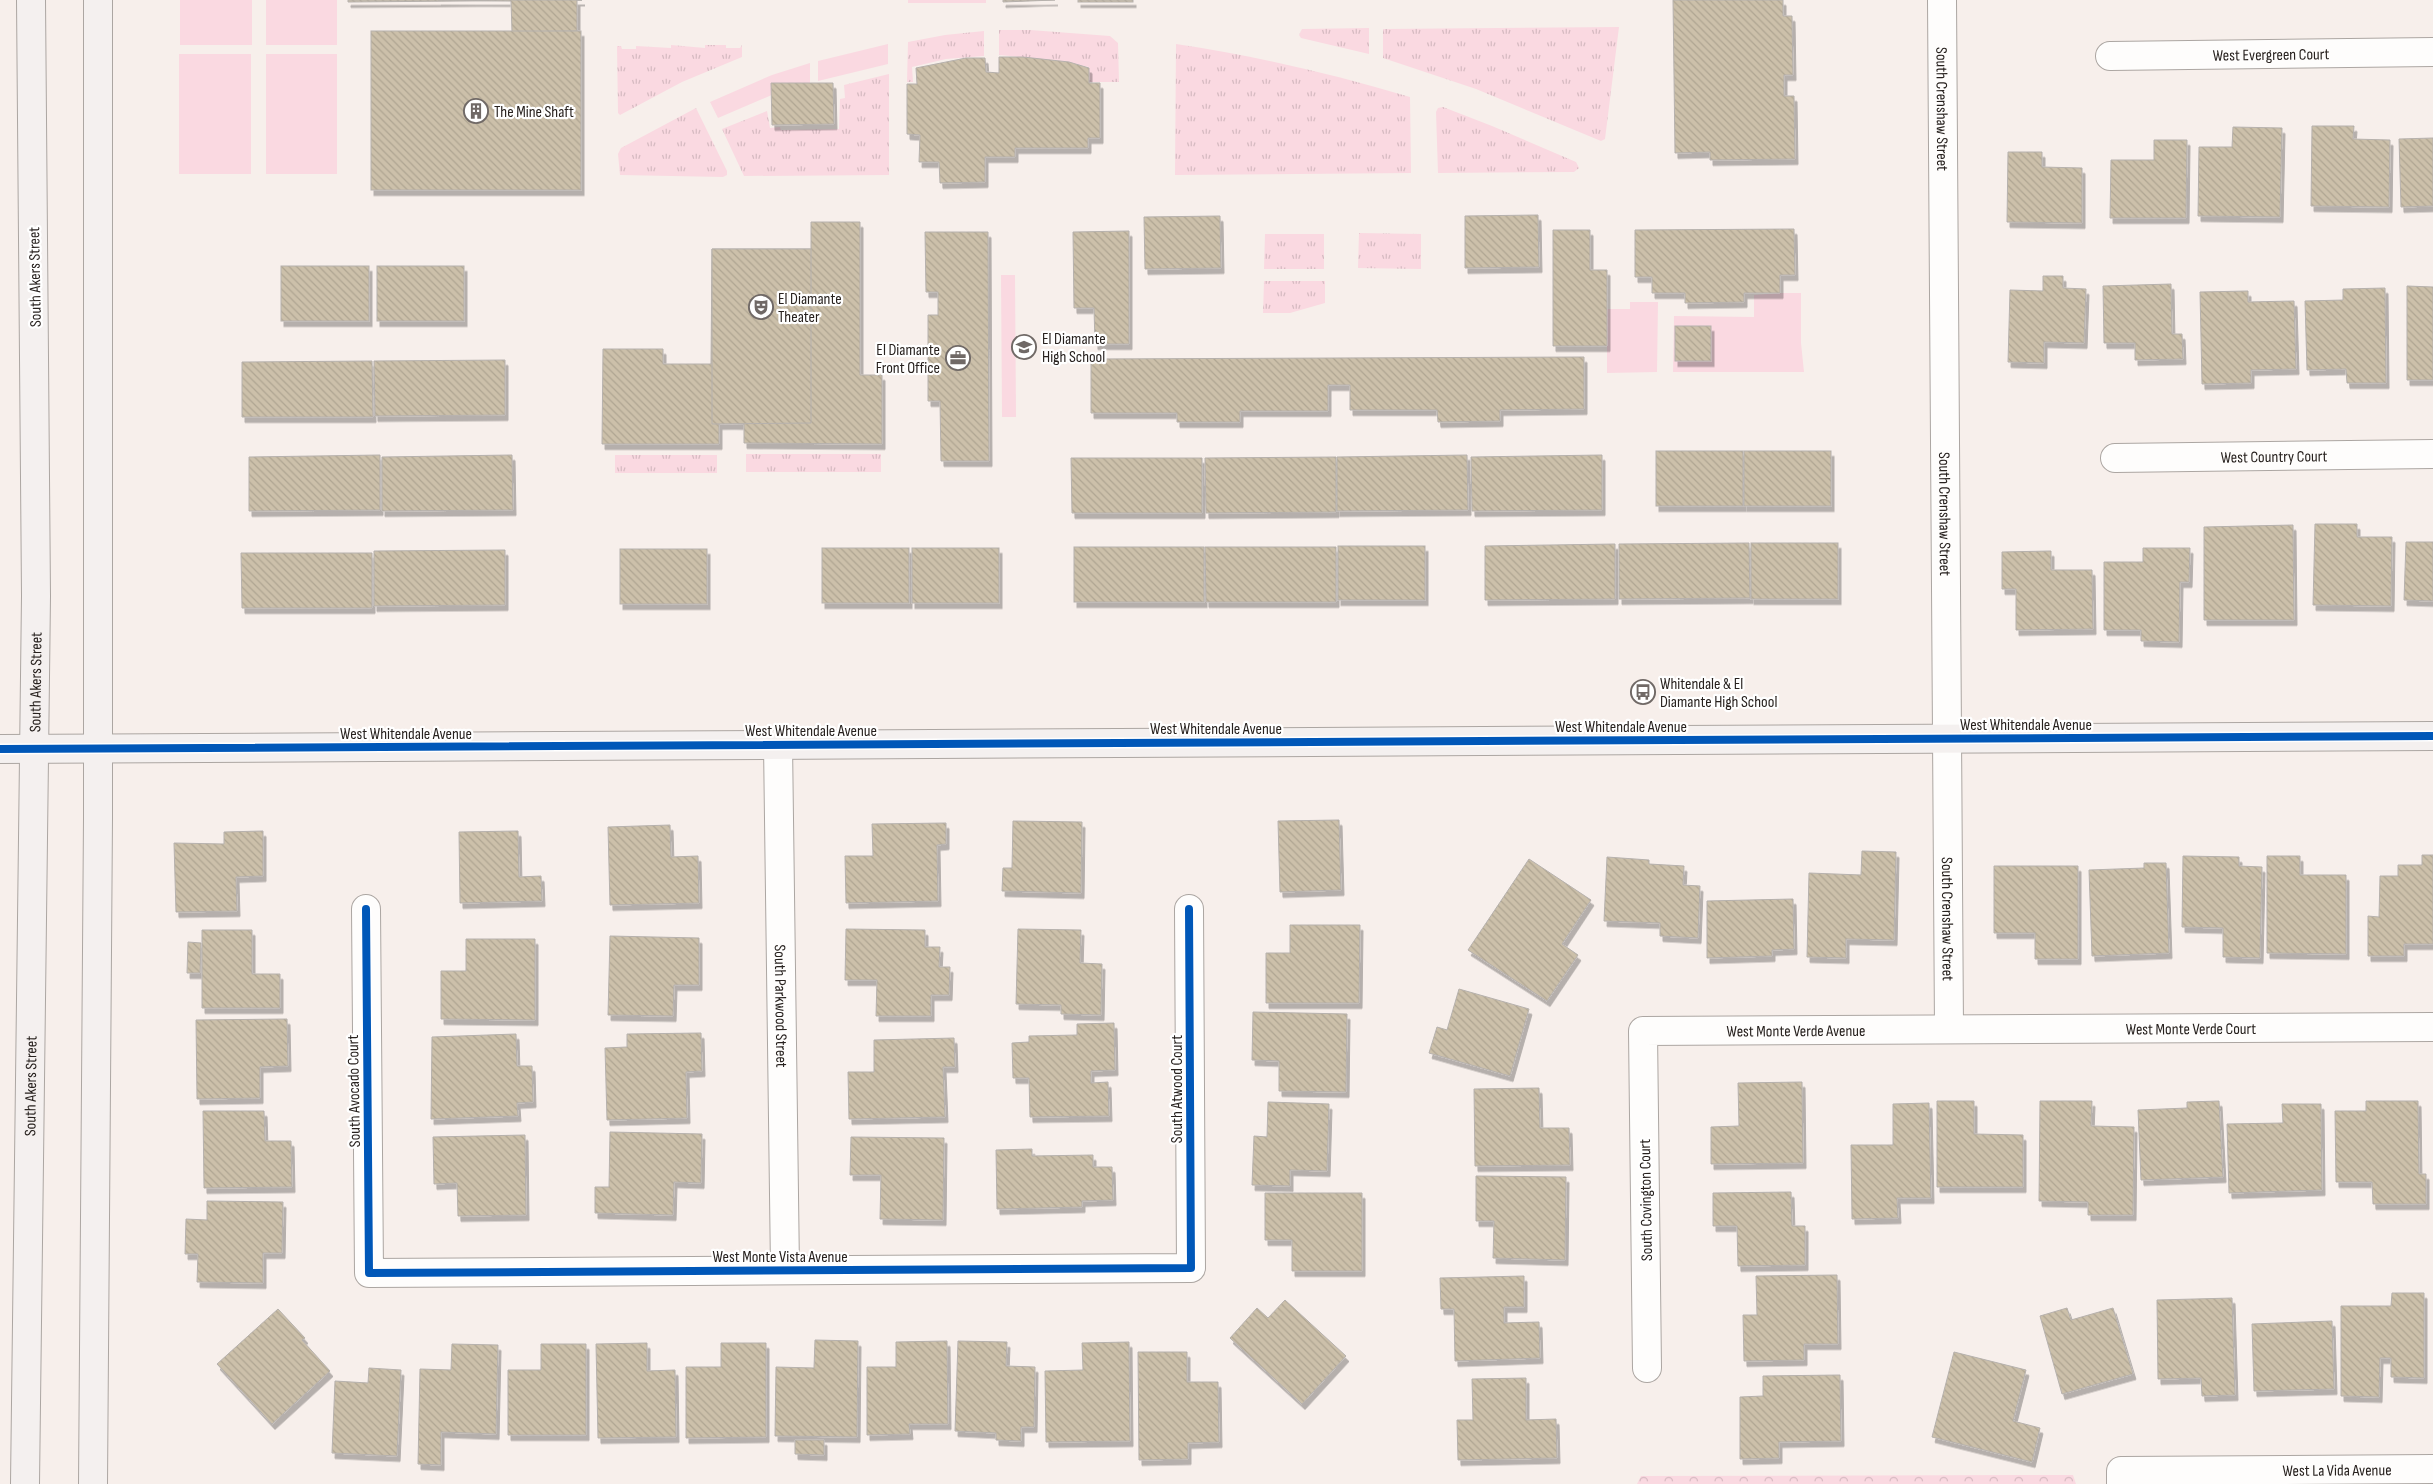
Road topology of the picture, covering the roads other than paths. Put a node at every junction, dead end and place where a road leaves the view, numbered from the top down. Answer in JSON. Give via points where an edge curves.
{"nodes":[{"id":1,"x":31,"y":0,"type":"edge"},
{"id":2,"x":98,"y":0,"type":"edge"},
{"id":3,"x":1942,"y":0,"type":"edge"},
{"id":4,"x":2433,"y":52,"type":"edge"},
{"id":5,"x":2110,"y":56,"type":"dead end"},
{"id":6,"x":2433,"y":454,"type":"edge"},
{"id":7,"x":2115,"y":458,"type":"dead end"},
{"id":8,"x":2433,"y":736,"type":"edge"},
{"id":9,"x":1948,"y":738,"type":"junction"},
{"id":10,"x":778,"y":744,"type":"junction"},
{"id":11,"x":0,"y":749,"type":"edge"},
{"id":12,"x":34,"y":750,"type":"junction"},
{"id":13,"x":97,"y":750,"type":"junction"},
{"id":14,"x":366,"y":909,"type":"dead end"},
{"id":15,"x":1189,"y":909,"type":"dead end"},
{"id":16,"x":2433,"y":1027,"type":"edge"},
{"id":17,"x":1949,"y":1028,"type":"junction"},
{"id":18,"x":1643,"y":1031,"type":"joint"},
{"id":19,"x":1191,"y":1268,"type":"joint"},
{"id":20,"x":786,"y":1269,"type":"junction"},
{"id":21,"x":369,"y":1273,"type":"joint"},
{"id":22,"x":1647,"y":1368,"type":"dead end"},
{"id":23,"x":2433,"y":1470,"type":"edge"},
{"id":24,"x":2121,"y":1478,"type":"edge"},
{"id":25,"x":25,"y":1484,"type":"edge"},
{"id":26,"x":93,"y":1484,"type":"edge"}],
"edges":[{"from":1,"to":12,"type":"main road","name":"South Akers Street","via":[[35,351]]},
{"from":2,"to":13,"type":"main road"},
{"from":3,"to":9,"type":"street","name":"South Crenshaw Street"},
{"from":4,"to":5,"type":"street","name":"West Evergreen Court"},
{"from":6,"to":7,"type":"street","name":"West Country Court"},
{"from":8,"to":9,"type":"main road","name":"West Whitendale Avenue"},
{"from":9,"to":10,"type":"main road","name":"West Whitendale Avenue"},
{"from":9,"to":17,"type":"street","name":"South Crenshaw Street"},
{"from":10,"to":13,"type":"main road","name":"West Whitendale Avenue"},
{"from":10,"to":20,"type":"street","name":"South Parkwood Street"},
{"from":11,"to":12,"type":"main road","name":"West Whitendale Avenue"},
{"from":12,"to":13,"type":"main road","name":"West Whitendale Avenue"},
{"from":12,"to":25,"type":"main road","name":"South Akers Street"},
{"from":13,"to":26,"type":"main road"},
{"from":14,"to":21,"type":"street","name":"South Avocado Court"},
{"from":15,"to":19,"type":"street","name":"South Atwood Court"},
{"from":16,"to":17,"type":"street","name":"West Monte Verde Court"},
{"from":17,"to":18,"type":"street","name":"West Monte Verde Avenue"},
{"from":18,"to":22,"type":"street","name":"South Covington Court"},
{"from":19,"to":20,"type":"street","name":"West Monte Vista Avenue"},
{"from":20,"to":21,"type":"street","name":"West Monte Vista Avenue"},
{"from":23,"to":24,"type":"street","name":"West La Vida Avenue"}]}
